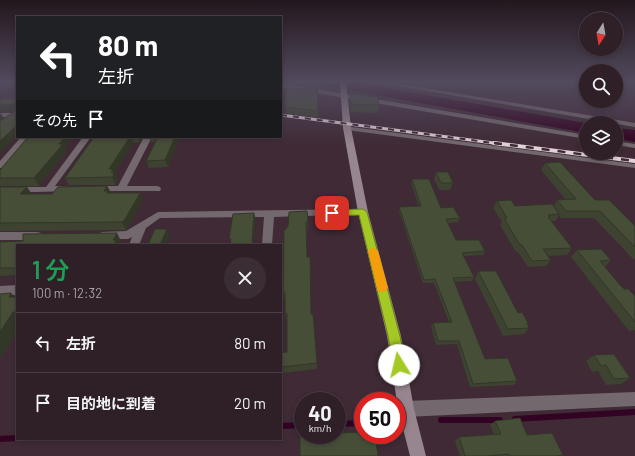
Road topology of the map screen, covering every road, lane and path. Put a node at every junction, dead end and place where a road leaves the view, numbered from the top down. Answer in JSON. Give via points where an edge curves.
{"nodes":[{"id":1,"x":344,"y":103,"type":"edge"},
{"id":2,"x":412,"y":103,"type":"edge"},
{"id":3,"x":505,"y":103,"type":"edge"},
{"id":4,"x":16,"y":114,"type":"edge"},
{"id":5,"x":0,"y":115,"type":"edge"},
{"id":6,"x":5,"y":124,"type":"edge"},
{"id":7,"x":635,"y":125,"type":"edge"},
{"id":8,"x":347,"y":128,"type":"junction"},
{"id":9,"x":579,"y":136,"type":"edge"},
{"id":10,"x":24,"y":138,"type":"edge"},
{"id":11,"x":86,"y":138,"type":"edge"},
{"id":12,"x":147,"y":138,"type":"edge"},
{"id":13,"x":623,"y":144,"type":"edge"},
{"id":14,"x":635,"y":146,"type":"edge"},
{"id":15,"x":0,"y":166,"type":"edge"},
{"id":16,"x":635,"y":166,"type":"edge"},
{"id":17,"x":121,"y":189,"type":"junction"},
{"id":18,"x":157,"y":189,"type":"dead end"},
{"id":19,"x":0,"y":190,"type":"edge"},
{"id":20,"x":49,"y":190,"type":"junction"},
{"id":21,"x":363,"y":212,"type":"junction"},
{"id":22,"x":268,"y":214,"type":"junction"},
{"id":23,"x":142,"y":226,"type":"junction"},
{"id":24,"x":98,"y":235,"type":"edge"},
{"id":25,"x":0,"y":236,"type":"edge"},
{"id":26,"x":45,"y":236,"type":"edge"},
{"id":27,"x":134,"y":244,"type":"edge"},
{"id":28,"x":266,"y":244,"type":"edge"},
{"id":29,"x":0,"y":290,"type":"edge"},
{"id":30,"x":16,"y":290,"type":"edge"},
{"id":31,"x":403,"y":392,"type":"edge"},
{"id":32,"x":635,"y":399,"type":"edge"},
{"id":33,"x":406,"y":409,"type":"joint"},
{"id":34,"x":418,"y":456,"type":"edge"}],
"edges":[{"from":1,"to":8,"type":"main road"},
{"from":2,"to":9,"type":"street"},
{"from":3,"to":7,"type":"street"},
{"from":4,"to":5,"type":"street"},
{"from":4,"to":6,"type":"street"},
{"from":8,"to":16,"type":"street"},
{"from":8,"to":21,"type":"main road"},
{"from":10,"to":15,"type":"street"},
{"from":11,"to":20,"type":"street"},
{"from":12,"to":17,"type":"street"},
{"from":13,"to":14,"type":"street"},
{"from":17,"to":18,"type":"street"},
{"from":17,"to":20,"type":"street"},
{"from":19,"to":20,"type":"street"},
{"from":21,"to":22,"type":"street"},
{"from":21,"to":31,"type":"main road","via":[[394,336]]},
{"from":22,"to":23,"type":"street","via":[[158,216]]},
{"from":22,"to":28,"type":"street"},
{"from":23,"to":24,"type":"street","via":[[128,235]]},
{"from":23,"to":27,"type":"street"},
{"from":25,"to":26,"type":"street"},
{"from":29,"to":30,"type":"street"},
{"from":32,"to":33,"type":"street"},
{"from":33,"to":34,"type":"main road"}]}
